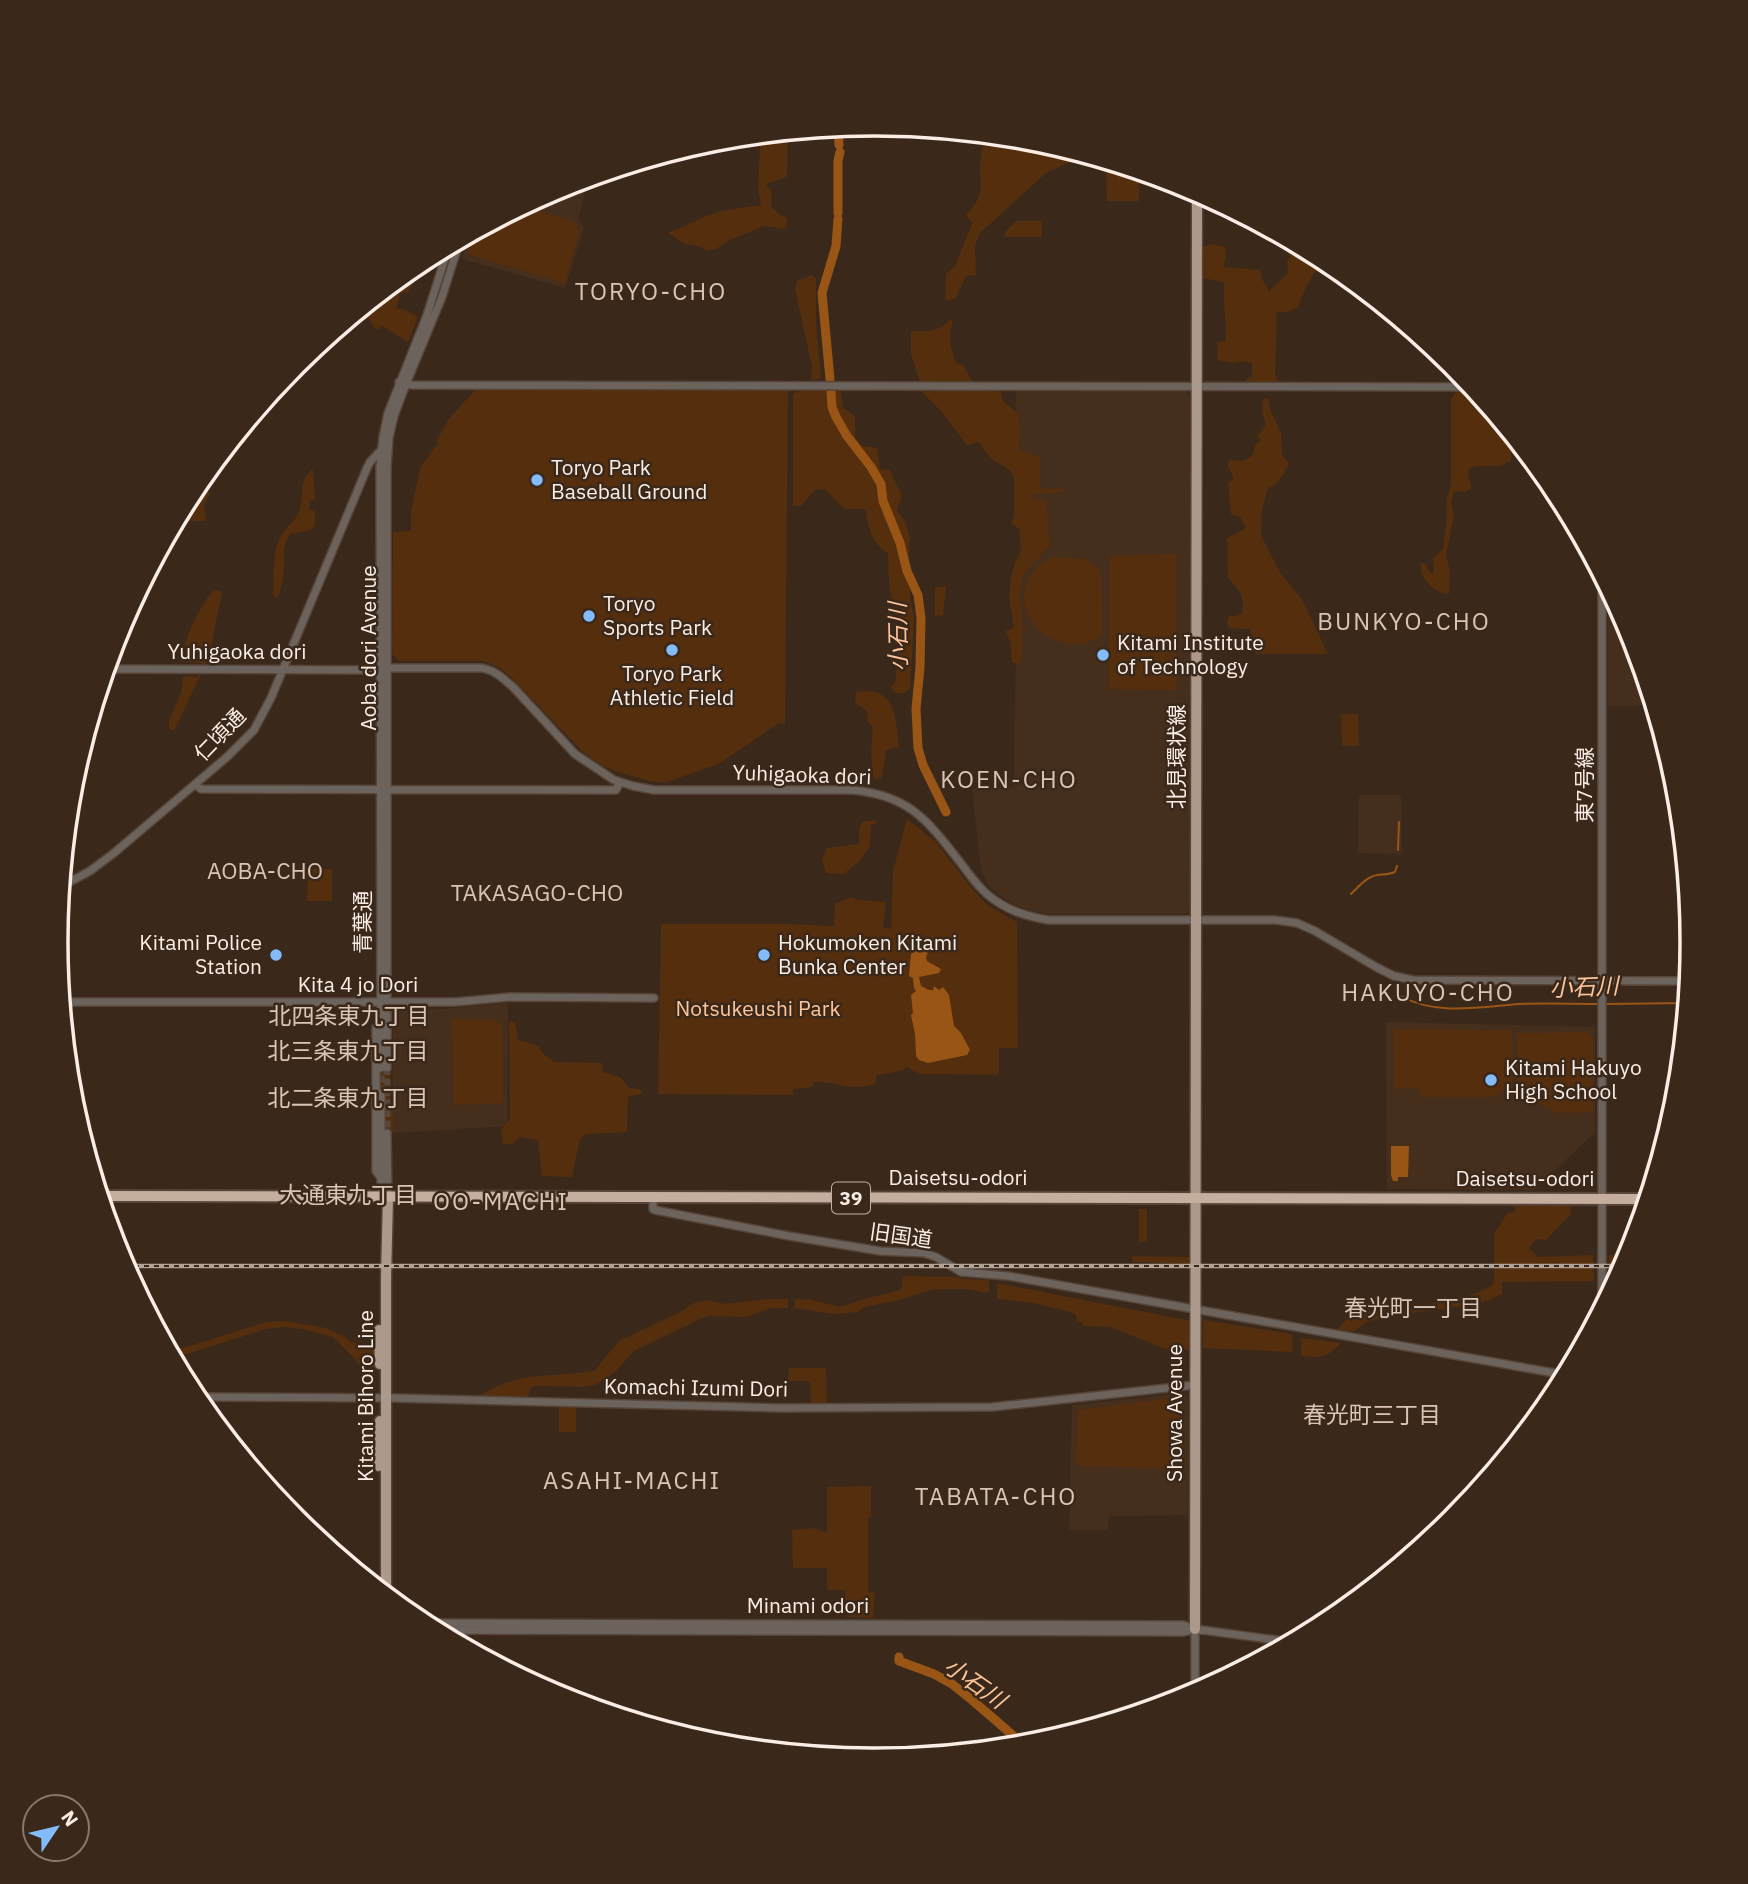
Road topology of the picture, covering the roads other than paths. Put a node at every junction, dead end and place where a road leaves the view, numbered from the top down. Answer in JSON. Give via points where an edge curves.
{"nodes":[{"id":1,"x":1197,"y":205,"type":"edge"},
{"id":2,"x":456,"y":253,"type":"edge"},
{"id":3,"x":444,"y":261,"type":"edge"},
{"id":4,"x":402,"y":383,"type":"junction"},
{"id":5,"x":1198,"y":386,"type":"junction"},
{"id":6,"x":1458,"y":387,"type":"edge"},
{"id":7,"x":389,"y":442,"type":"junction"},
{"id":8,"x":382,"y":449,"type":"junction"},
{"id":9,"x":1602,"y":597,"type":"edge"},
{"id":10,"x":383,"y":668,"type":"junction"},
{"id":11,"x":116,"y":669,"type":"edge"},
{"id":12,"x":283,"y":669,"type":"junction"},
{"id":13,"x":620,"y":782,"type":"junction"},
{"id":14,"x":195,"y":784,"type":"junction"},
{"id":15,"x":383,"y":790,"type":"junction"},
{"id":16,"x":71,"y":881,"type":"edge"},
{"id":17,"x":1195,"y":921,"type":"junction"},
{"id":18,"x":1601,"y":981,"type":"junction"},
{"id":19,"x":1679,"y":981,"type":"edge"},
{"id":20,"x":653,"y":998,"type":"dead end"},
{"id":21,"x":71,"y":1002,"type":"edge"},
{"id":22,"x":384,"y":1002,"type":"junction"},
{"id":23,"x":384,"y":1068,"type":"tunnel mouth"},
{"id":24,"x":381,"y":1093,"type":"tunnel mouth"},
{"id":25,"x":387,"y":1133,"type":"tunnel mouth"},
{"id":26,"x":381,"y":1178,"type":"junction"},
{"id":27,"x":110,"y":1196,"type":"edge"},
{"id":28,"x":384,"y":1197,"type":"junction"},
{"id":29,"x":653,"y":1198,"type":"junction"},
{"id":30,"x":1195,"y":1198,"type":"junction"},
{"id":31,"x":1601,"y":1199,"type":"junction"},
{"id":32,"x":1638,"y":1199,"type":"edge"},
{"id":33,"x":1602,"y":1287,"type":"edge"},
{"id":34,"x":1195,"y":1310,"type":"junction"},
{"id":35,"x":1555,"y":1373,"type":"edge"},
{"id":36,"x":1195,"y":1385,"type":"junction"},
{"id":37,"x":209,"y":1397,"type":"edge"},
{"id":38,"x":383,"y":1398,"type":"junction"},
{"id":39,"x":379,"y":1578,"type":"edge"},
{"id":40,"x":386,"y":1583,"type":"edge"},
{"id":41,"x":444,"y":1623,"type":"edge"},
{"id":42,"x":1195,"y":1629,"type":"junction"},
{"id":43,"x":455,"y":1630,"type":"edge"},
{"id":44,"x":1277,"y":1640,"type":"edge"},
{"id":45,"x":1195,"y":1680,"type":"edge"}],
"edges":[{"from":1,"to":5,"type":"main road","name":"北見環状線"},
{"from":2,"to":4,"type":"street","name":"Aoba dori Avenue","via":[[442,297]]},
{"from":3,"to":4,"type":"street","name":"Aoba dori Avenue"},
{"from":4,"to":5,"type":"street"},
{"from":4,"to":7,"type":"street","name":"Aoba dori Avenue"},
{"from":4,"to":8,"type":"street","name":"Aoba dori Avenue","via":[[388,413]]},
{"from":5,"to":6,"type":"street"},
{"from":5,"to":17,"type":"main road","name":"北見環状線"},
{"from":7,"to":8,"type":"street","name":"仁頃通"},
{"from":7,"to":10,"type":"street","name":"Aoba dori Avenue"},
{"from":8,"to":10,"type":"street","name":"Aoba dori Avenue"},
{"from":8,"to":12,"type":"street","name":"仁頃通","via":[[370,462]]},
{"from":9,"to":18,"type":"street","name":"東7号線"},
{"from":10,"to":12,"type":"street","name":"Yuhigaoka dori"},
{"from":10,"to":13,"type":"street","name":"Yuhigaoka dori","via":[[492,670],[575,754]]},
{"from":10,"to":15,"type":"street","name":"Aoba dori Avenue"},
{"from":11,"to":12,"type":"street","name":"Yuhigaoka dori"},
{"from":12,"to":14,"type":"street","name":"仁頃通","via":[[254,730]]},
{"from":13,"to":15,"type":"street","via":[[616,790]]},
{"from":13,"to":17,"type":"street","name":"Yuhigaoka dori","via":[[654,790],[877,793],[923,818],[986,894],[1016,912],[1048,920]]},
{"from":14,"to":15,"type":"street","via":[[201,789]]},
{"from":14,"to":16,"type":"street","name":"仁頃通","via":[[90,871]]},
{"from":15,"to":22,"type":"street","name":"Aoba dori Avenue"},
{"from":17,"to":18,"type":"street","name":"Yuhigaoka dori","via":[[1297,923],[1376,967],[1413,980]]},
{"from":17,"to":30,"type":"main road","name":"北見環状線"},
{"from":18,"to":19,"type":"street","name":"Yuhigaoka dori"},
{"from":18,"to":31,"type":"street","name":"東7号線"},
{"from":20,"to":22,"type":"street","name":"Kita 4 jo Dori"},
{"from":21,"to":22,"type":"street","name":"Kita 4 jo Dori"},
{"from":22,"to":23,"type":"street","name":"Aoba dori Avenue"},
{"from":22,"to":26,"type":"street","via":[[376,1014],[376,1171]]},
{"from":24,"to":26,"type":"street"},
{"from":25,"to":28,"type":"street"},
{"from":26,"to":28,"type":"street"},
{"from":27,"to":28,"type":"highway","name":"Daisetsu-odori","number":"39"},
{"from":28,"to":29,"type":"highway","name":"Daisetsu-odori","number":"39"},
{"from":28,"to":38,"type":"main road","name":"Kitami Bihoro Line"},
{"from":29,"to":30,"type":"highway","name":"Daisetsu-odori","number":"39"},
{"from":29,"to":34,"type":"street","name":"旧国道","via":[[653,1209],[678,1216],[880,1251],[924,1253],[961,1272],[1008,1276]]},
{"from":30,"to":31,"type":"highway","name":"Daisetsu-odori","number":"39"},
{"from":30,"to":34,"type":"main road","name":"Showa Avenue"},
{"from":31,"to":32,"type":"highway","name":"Daisetsu-odori","number":"39"},
{"from":31,"to":33,"type":"street","name":"東7号線"},
{"from":34,"to":35,"type":"street"},
{"from":34,"to":36,"type":"main road","name":"Showa Avenue"},
{"from":36,"to":38,"type":"street","name":"Komachi Izumi Dori","via":[[992,1407],[782,1408]]},
{"from":36,"to":42,"type":"main road","name":"Showa Avenue"},
{"from":37,"to":38,"type":"street","name":"Komachi Izumi Dori"},
{"from":38,"to":39,"type":"main road","name":"Kitami Bihoro Line"},
{"from":38,"to":40,"type":"main road","name":"Kitami Bihoro Line"},
{"from":41,"to":42,"type":"street","name":"Minami odori","via":[[1183,1625]]},
{"from":42,"to":43,"type":"street","name":"Minami odori"},
{"from":42,"to":44,"type":"street","name":"Minami odori"},
{"from":42,"to":45,"type":"street"}]}
